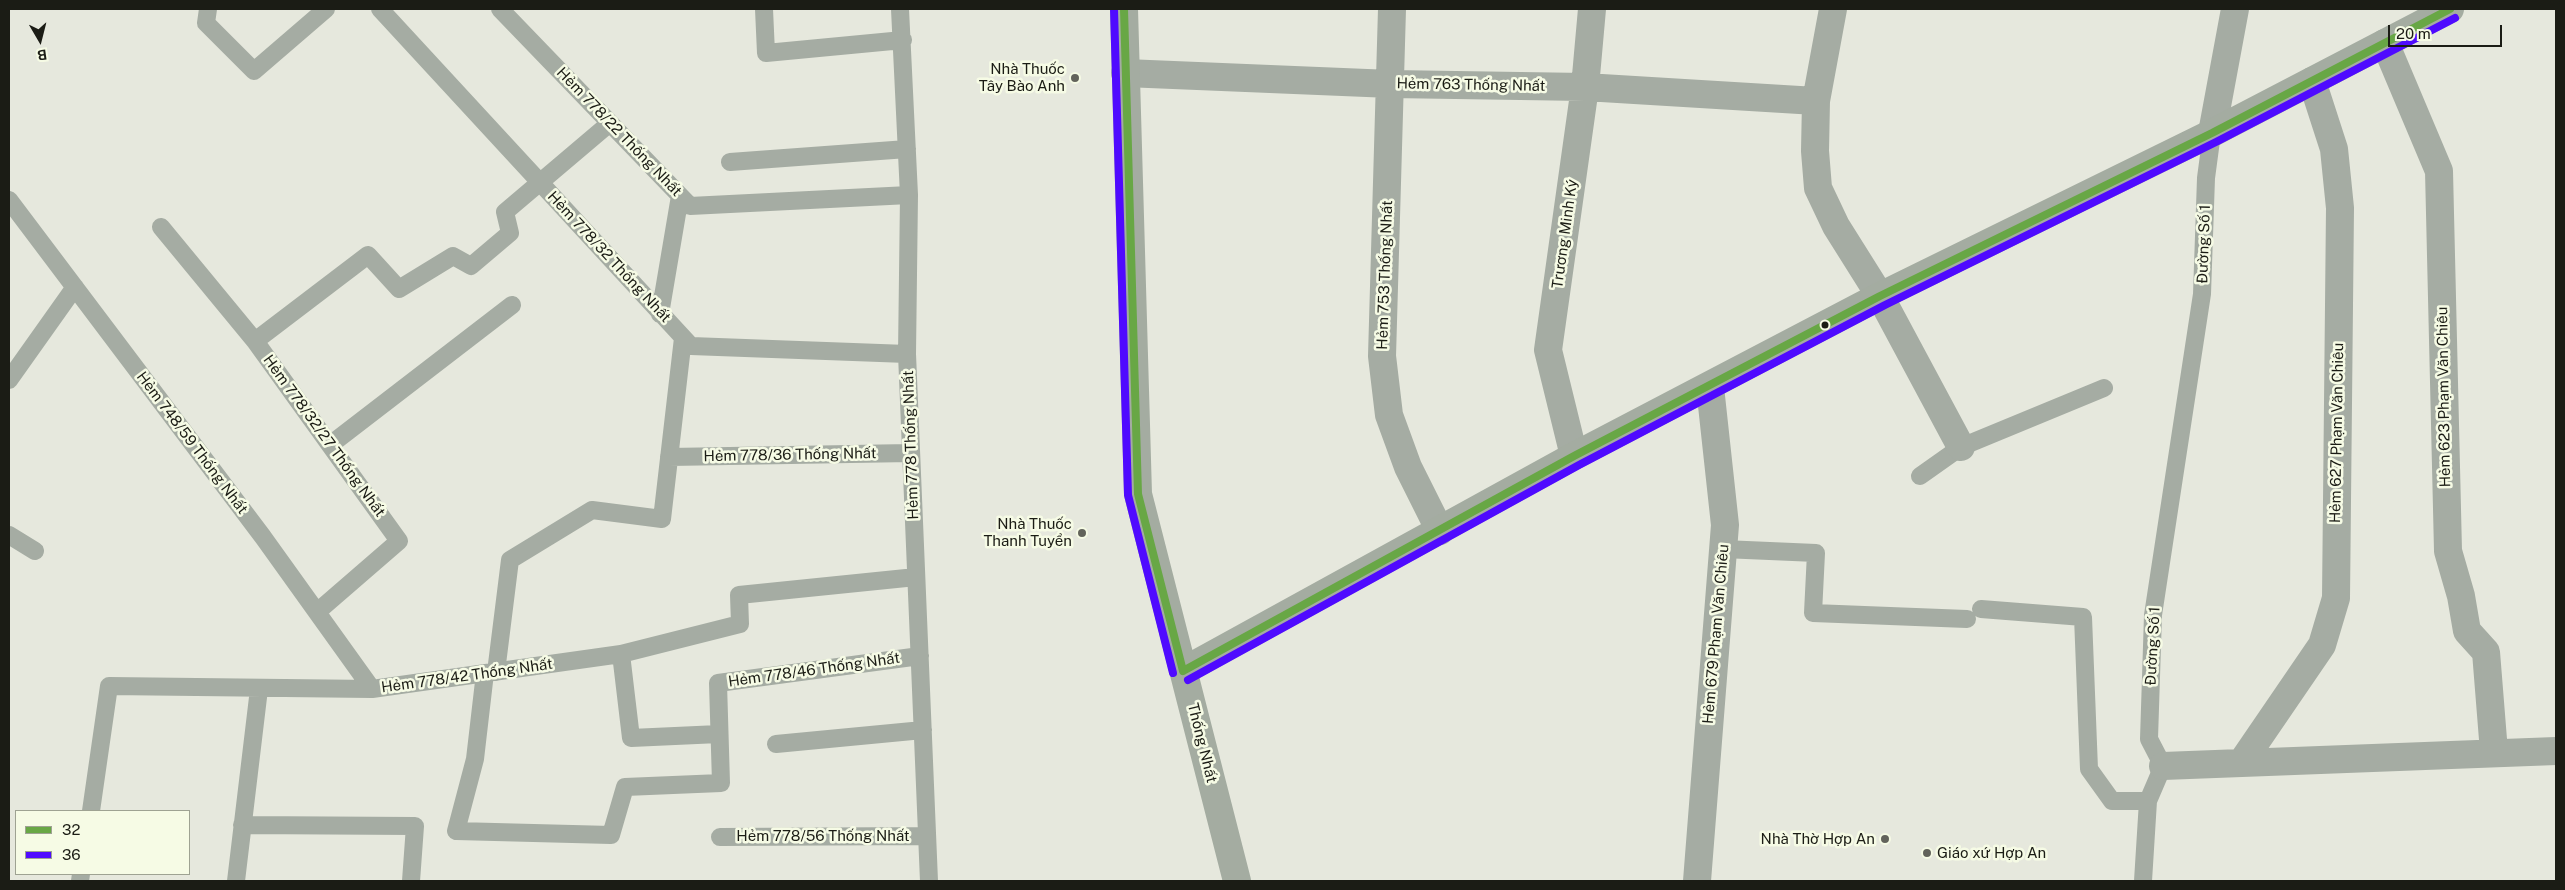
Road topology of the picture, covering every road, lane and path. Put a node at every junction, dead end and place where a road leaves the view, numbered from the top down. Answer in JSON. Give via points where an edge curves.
{"nodes":[{"id":1,"x":208,"y":9,"type":"edge"},
{"id":2,"x":326,"y":9,"type":"edge"},
{"id":3,"x":380,"y":9,"type":"edge"},
{"id":4,"x":500,"y":9,"type":"edge"},
{"id":5,"x":764,"y":9,"type":"edge"},
{"id":6,"x":900,"y":9,"type":"edge"},
{"id":7,"x":1124,"y":9,"type":"edge"},
{"id":8,"x":1392,"y":9,"type":"edge"},
{"id":9,"x":1592,"y":9,"type":"edge"},
{"id":10,"x":1833,"y":9,"type":"edge"},
{"id":11,"x":2235,"y":9,"type":"edge"},
{"id":12,"x":2450,"y":9,"type":"edge"},
{"id":13,"x":902,"y":40,"type":"junction"},
{"id":14,"x":2385,"y":43,"type":"junction"},
{"id":15,"x":1125,"y":72,"type":"junction"},
{"id":16,"x":2312,"y":81,"type":"junction"},
{"id":17,"x":1391,"y":84,"type":"junction"},
{"id":18,"x":1586,"y":87,"type":"junction"},
{"id":19,"x":1816,"y":101,"type":"junction"},
{"id":20,"x":610,"y":123,"type":"junction"},
{"id":21,"x":2212,"y":133,"type":"junction"},
{"id":22,"x":907,"y":149,"type":"junction"},
{"id":23,"x":730,"y":162,"type":"dead end"},
{"id":24,"x":541,"y":183,"type":"junction"},
{"id":25,"x":909,"y":195,"type":"junction"},
{"id":26,"x":680,"y":196,"type":"junction"},
{"id":27,"x":9,"y":200,"type":"edge"},
{"id":28,"x":161,"y":227,"type":"dead end"},
{"id":29,"x":74,"y":286,"type":"junction"},
{"id":30,"x":1880,"y":296,"type":"junction"},
{"id":31,"x":512,"y":305,"type":"dead end"},
{"id":32,"x":660,"y":314,"type":"junction"},
{"id":33,"x":683,"y":338,"type":"junction"},
{"id":34,"x":255,"y":341,"type":"junction"},
{"id":35,"x":907,"y":354,"type":"junction"},
{"id":36,"x":9,"y":380,"type":"edge"},
{"id":37,"x":1710,"y":387,"type":"junction"},
{"id":38,"x":2104,"y":388,"type":"dead end"},
{"id":39,"x":330,"y":445,"type":"junction"},
{"id":40,"x":1961,"y":447,"type":"junction"},
{"id":41,"x":911,"y":453,"type":"junction"},
{"id":42,"x":669,"y":456,"type":"junction"},
{"id":43,"x":1574,"y":456,"type":"junction"},
{"id":44,"x":1920,"y":476,"type":"dead end"},
{"id":45,"x":1440,"y":531,"type":"junction"},
{"id":46,"x":9,"y":535,"type":"edge"},
{"id":47,"x":1723,"y":549,"type":"junction"},
{"id":48,"x":36,"y":551,"type":"dead end"},
{"id":49,"x":916,"y":577,"type":"junction"},
{"id":50,"x":317,"y":612,"type":"junction"},
{"id":51,"x":621,"y":654,"type":"junction"},
{"id":52,"x":920,"y":656,"type":"junction"},
{"id":53,"x":1183,"y":671,"type":"junction"},
{"id":54,"x":490,"y":673,"type":"junction"},
{"id":55,"x":259,"y":689,"type":"junction"},
{"id":56,"x":372,"y":689,"type":"junction"},
{"id":57,"x":922,"y":730,"type":"junction"},
{"id":58,"x":719,"y":734,"type":"junction"},
{"id":59,"x":776,"y":744,"type":"dead end"},
{"id":60,"x":2556,"y":751,"type":"edge"},
{"id":61,"x":2494,"y":752,"type":"junction"},
{"id":62,"x":2242,"y":762,"type":"junction"},
{"id":63,"x":2163,"y":766,"type":"junction"},
{"id":64,"x":2148,"y":801,"type":"junction"},
{"id":65,"x":91,"y":810,"type":"edge"},
{"id":66,"x":242,"y":824,"type":"junction"},
{"id":67,"x":928,"y":836,"type":"junction"},
{"id":68,"x":720,"y":837,"type":"dead end"},
{"id":69,"x":236,"y":881,"type":"edge"},
{"id":70,"x":411,"y":881,"type":"edge"},
{"id":71,"x":929,"y":881,"type":"edge"},
{"id":72,"x":1237,"y":881,"type":"edge"},
{"id":73,"x":1697,"y":881,"type":"edge"},
{"id":74,"x":2143,"y":881,"type":"edge"}],
"edges":[{"from":1,"to":2,"type":"lane","via":[[206,23],[254,71]]},
{"from":3,"to":24,"type":"lane","name":"Hẻm 778/32 Thống Nhất"},
{"from":4,"to":20,"type":"lane","name":"Hẻm 778/22 Thống Nhất"},
{"from":5,"to":13,"type":"lane","via":[[766,53]]},
{"from":6,"to":13,"type":"lane","name":"Hẻm 778 Thống Nhất"},
{"from":7,"to":15,"type":"main road","name":"Thống Nhất"},
{"from":8,"to":17,"type":"street","name":"Hẻm 753 Thống Nhất"},
{"from":9,"to":18,"type":"street","name":"Trương Minh Ký"},
{"from":10,"to":19,"type":"street"},
{"from":11,"to":21,"type":"street"},
{"from":12,"to":14,"type":"main road"},
{"from":13,"to":22,"type":"lane","name":"Hẻm 778 Thống Nhất"},
{"from":14,"to":16,"type":"main road"},
{"from":14,"to":61,"type":"street","name":"Hẻm 623 Phạm Văn Chiêu","via":[[2439,171],[2448,551],[2467,631],[2486,652]]},
{"from":15,"to":17,"type":"street","name":"Hẻm 763 Thống Nhất"},
{"from":15,"to":53,"type":"main road","name":"Thống Nhất","via":[[1138,494]]},
{"from":16,"to":21,"type":"main road"},
{"from":16,"to":62,"type":"street","name":"Hẻm 627 Phạm Văn Chiêu","via":[[2334,148],[2340,208],[2336,598],[2322,645]]},
{"from":17,"to":18,"type":"street","name":"Hẻm 763 Thống Nhất"},
{"from":17,"to":45,"type":"street","name":"Hẻm 753 Thống Nhất","via":[[1382,356],[1389,415],[1408,467]]},
{"from":18,"to":19,"type":"street","name":"Hẻm 763 Thống Nhất"},
{"from":18,"to":43,"type":"street","name":"Trương Minh Ký","via":[[1548,350]]},
{"from":19,"to":30,"type":"street","via":[[1818,188],[1836,226]]},
{"from":20,"to":24,"type":"lane"},
{"from":20,"to":26,"type":"lane","name":"Hẻm 778/22 Thống Nhất"},
{"from":21,"to":30,"type":"main road"},
{"from":21,"to":63,"type":"lane","name":"Đường Số 1","via":[[2206,178],[2202,294],[2153,615],[2149,739]]},
{"from":22,"to":23,"type":"lane"},
{"from":22,"to":25,"type":"lane","name":"Hẻm 778 Thống Nhất"},
{"from":24,"to":32,"type":"lane","name":"Hẻm 778/32 Thống Nhất"},
{"from":24,"to":34,"type":"lane","name":"Hẻm 778/32/27 Thống Nhất","via":[[505,212],[510,233],[470,266],[453,256],[399,289],[368,255]]},
{"from":25,"to":26,"type":"lane","name":"Hẻm 778/22 Thống Nhất","via":[[690,206]]},
{"from":25,"to":35,"type":"lane","name":"Hẻm 778 Thống Nhất"},
{"from":26,"to":32,"type":"lane"},
{"from":27,"to":29,"type":"lane","name":"Hẻm 748/59 Thống Nhất"},
{"from":28,"to":34,"type":"lane"},
{"from":29,"to":36,"type":"lane"},
{"from":29,"to":50,"type":"lane","name":"Hẻm 748/59 Thống Nhất"},
{"from":30,"to":37,"type":"main road"},
{"from":30,"to":40,"type":"street"},
{"from":31,"to":39,"type":"lane"},
{"from":32,"to":33,"type":"lane","name":"Hẻm 778/32 Thống Nhất"},
{"from":33,"to":35,"type":"lane","name":"Hẻm 778/32 Thống Nhất","via":[[691,346]]},
{"from":33,"to":42,"type":"lane"},
{"from":34,"to":39,"type":"lane","name":"Hẻm 778/32/27 Thống Nhất"},
{"from":35,"to":41,"type":"lane","name":"Hẻm 778 Thống Nhất"},
{"from":37,"to":43,"type":"main road"},
{"from":37,"to":47,"type":"street","name":"Hẻm 679 Phạm Văn Chiêu","via":[[1725,525]]},
{"from":38,"to":40,"type":"lane"},
{"from":39,"to":50,"type":"lane","name":"Hẻm 778/32/27 Thống Nhất","via":[[399,541]]},
{"from":40,"to":44,"type":"lane"},
{"from":41,"to":42,"type":"lane","name":"Hẻm 778/36 Thống Nhất"},
{"from":41,"to":49,"type":"lane","name":"Hẻm 778 Thống Nhất"},
{"from":42,"to":54,"type":"lane","via":[[662,519],[592,510],[510,560]]},
{"from":43,"to":45,"type":"main road"},
{"from":45,"to":53,"type":"main road"},
{"from":46,"to":48,"type":"lane"},
{"from":47,"to":64,"type":"lane","via":[[1816,553],[1813,613],[2083,617],[2089,769],[2112,801]]},
{"from":47,"to":73,"type":"street","name":"Hẻm 679 Phạm Văn Chiêu"},
{"from":49,"to":51,"type":"lane","name":"Hẻm 778/42 Thống Nhất","via":[[739,595],[740,624]]},
{"from":49,"to":52,"type":"lane","name":"Hẻm 778 Thống Nhất"},
{"from":50,"to":56,"type":"lane","name":"Hẻm 748/59 Thống Nhất"},
{"from":51,"to":54,"type":"lane","name":"Hẻm 778/42 Thống Nhất"},
{"from":51,"to":58,"type":"lane","via":[[631,738]]},
{"from":52,"to":57,"type":"lane","name":"Hẻm 778 Thống Nhất"},
{"from":52,"to":58,"type":"lane","name":"Hẻm 778/46 Thống Nhất","via":[[718,683]]},
{"from":53,"to":72,"type":"main road","name":"Thống Nhất"},
{"from":54,"to":56,"type":"lane","name":"Hẻm 778/42 Thống Nhất"},
{"from":54,"to":58,"type":"lane","name":"Hẻm 778/46 Thống Nhất","via":[[475,759],[456,831],[611,835],[625,787],[721,782]]},
{"from":55,"to":56,"type":"lane","name":"Hẻm 778/42 Thống Nhất"},
{"from":55,"to":65,"type":"lane","name":"Hẻm 778/42 Thống Nhất","via":[[110,686]]},
{"from":55,"to":66,"type":"lane"},
{"from":57,"to":59,"type":"lane"},
{"from":57,"to":67,"type":"lane","name":"Hẻm 778 Thống Nhất"},
{"from":60,"to":61,"type":"street"},
{"from":61,"to":62,"type":"street"},
{"from":62,"to":63,"type":"street"},
{"from":63,"to":64,"type":"lane"},
{"from":64,"to":74,"type":"lane"},
{"from":66,"to":69,"type":"lane"},
{"from":66,"to":70,"type":"lane","via":[[415,826]]},
{"from":67,"to":68,"type":"lane","name":"Hẻm 778/56 Thống Nhất"},
{"from":67,"to":71,"type":"lane","name":"Hẻm 778 Thống Nhất"}]}
